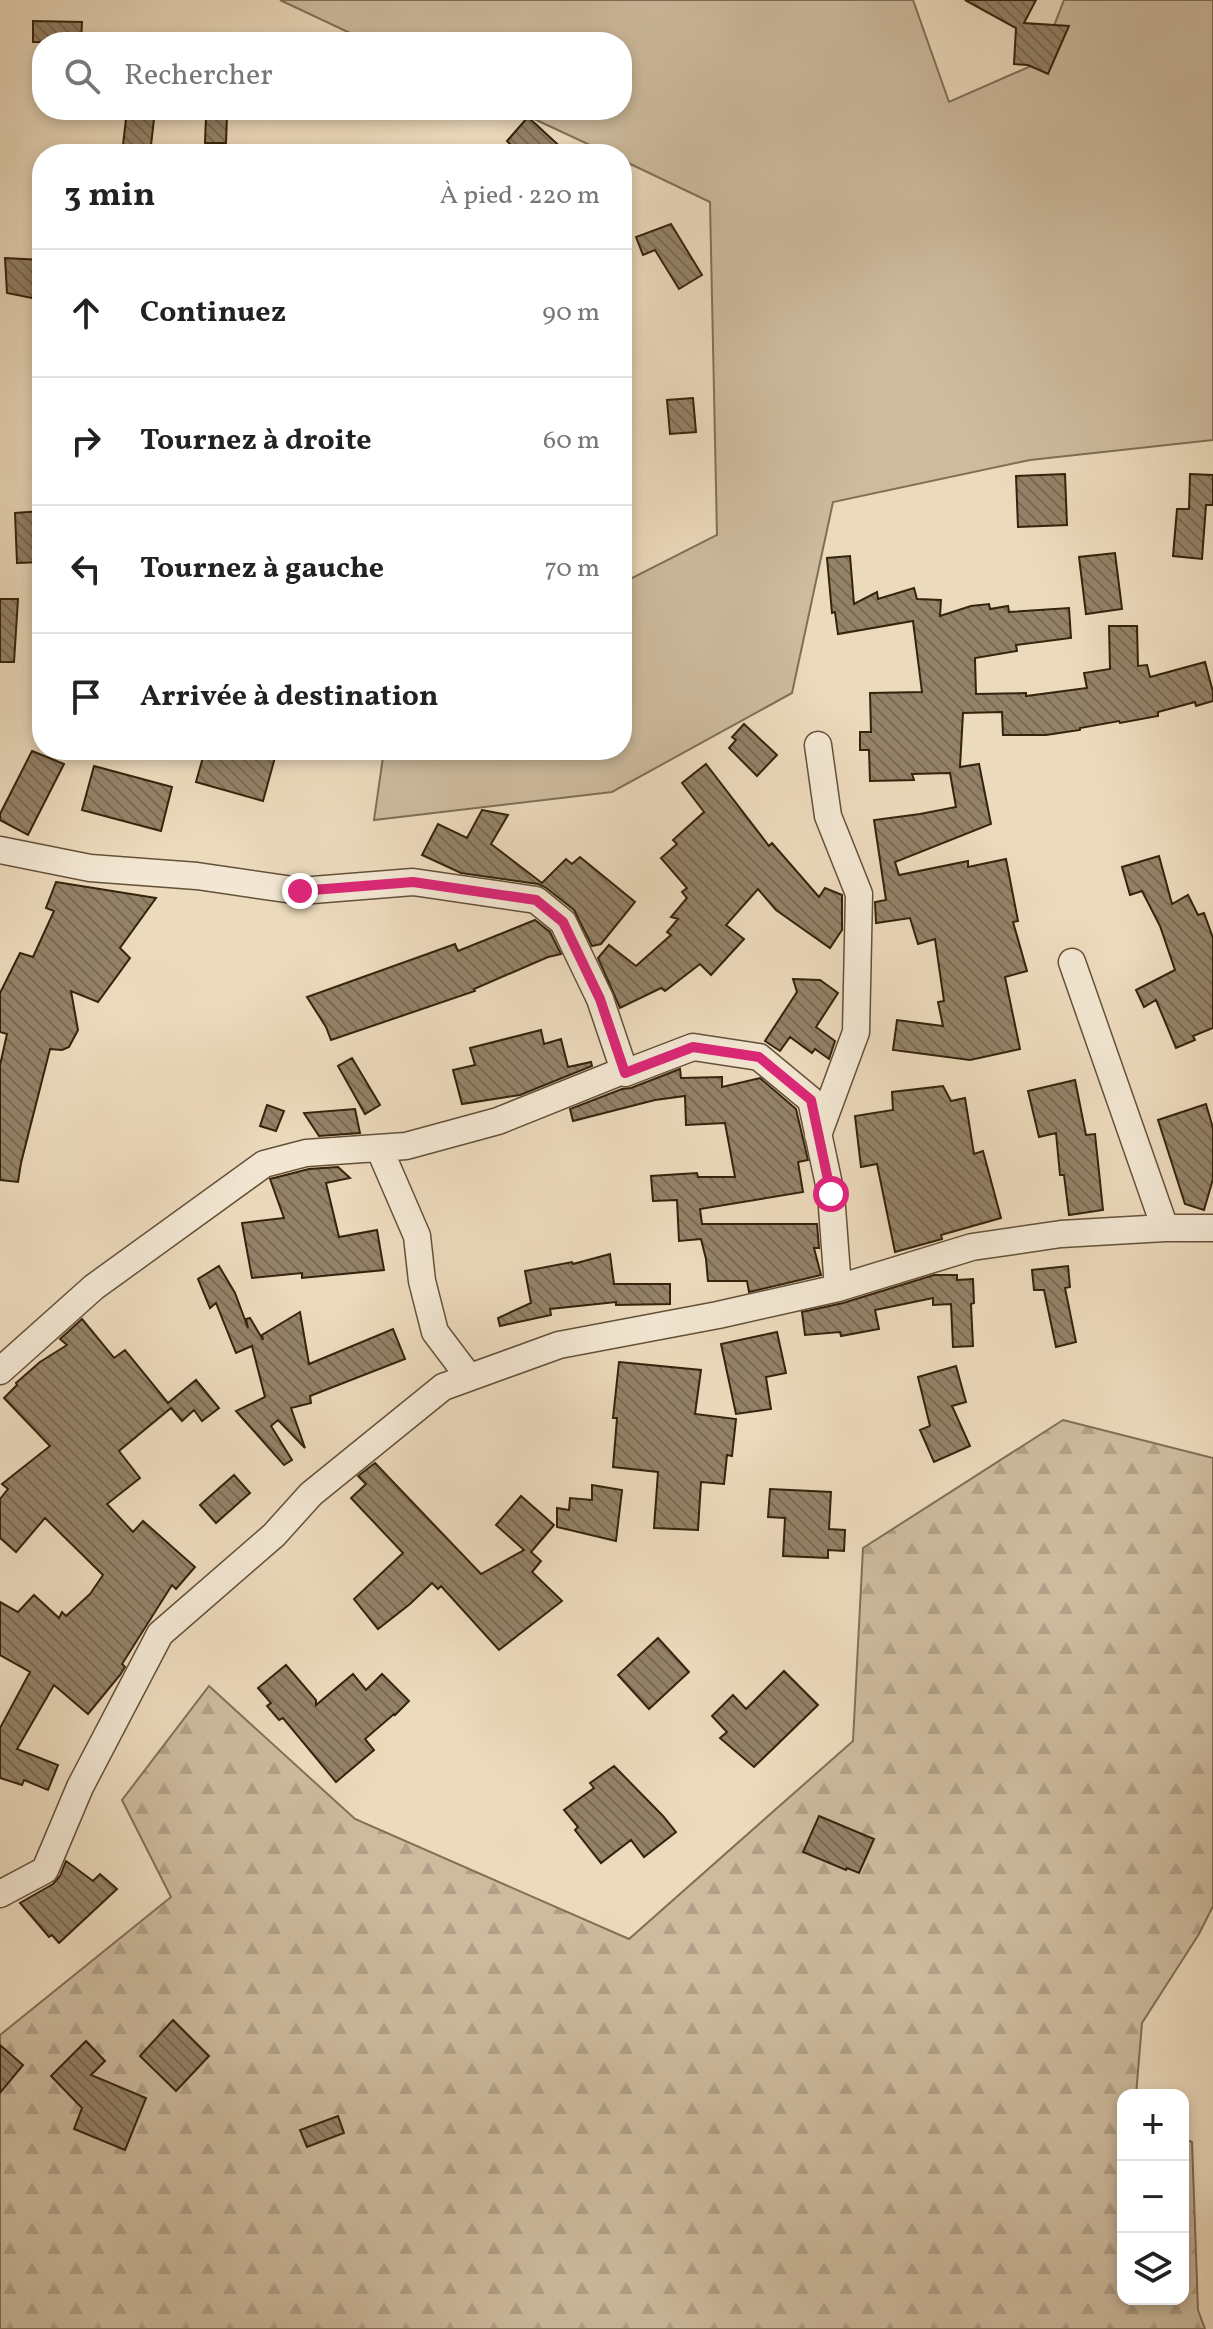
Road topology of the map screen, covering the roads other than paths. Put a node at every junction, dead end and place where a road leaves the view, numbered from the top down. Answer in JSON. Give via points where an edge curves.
{"nodes":[{"id":1,"x":818,"y":745,"type":"dead end"},
{"id":2,"x":0,"y":850,"type":"edge"},
{"id":3,"x":1072,"y":962,"type":"dead end"},
{"id":4,"x":625,"y":1073,"type":"junction"},
{"id":5,"x":818,"y":1135,"type":"junction"},
{"id":6,"x":379,"y":1148,"type":"junction"},
{"id":7,"x":1165,"y":1228,"type":"junction"},
{"id":8,"x":1213,"y":1228,"type":"edge"},
{"id":9,"x":838,"y":1288,"type":"junction"},
{"id":10,"x":0,"y":1371,"type":"edge"},
{"id":11,"x":469,"y":1377,"type":"junction"},
{"id":12,"x":0,"y":1894,"type":"edge"}],
"edges":[{"from":1,"to":5,"type":"street","via":[[828,816],[859,894],[856,1032]]},
{"from":2,"to":4,"type":"street","via":[[90,868],[300,891],[413,882],[536,900],[563,922],[600,999]]},
{"from":3,"to":7,"type":"street"},
{"from":4,"to":5,"type":"street","via":[[693,1047],[759,1057],[811,1100]]},
{"from":4,"to":6,"type":"street","via":[[498,1121],[406,1146]]},
{"from":5,"to":9,"type":"street","via":[[831,1194]]},
{"from":6,"to":10,"type":"street","via":[[306,1153],[264,1164],[94,1287]]},
{"from":6,"to":11,"type":"street","via":[[417,1236],[435,1332]]},
{"from":7,"to":8,"type":"street"},
{"from":7,"to":9,"type":"street","via":[[1061,1234],[972,1247]]},
{"from":9,"to":11,"type":"street","via":[[559,1345]]},
{"from":11,"to":12,"type":"street","via":[[443,1387],[311,1494],[274,1535],[160,1634],[80,1787],[45,1870]]}]}
